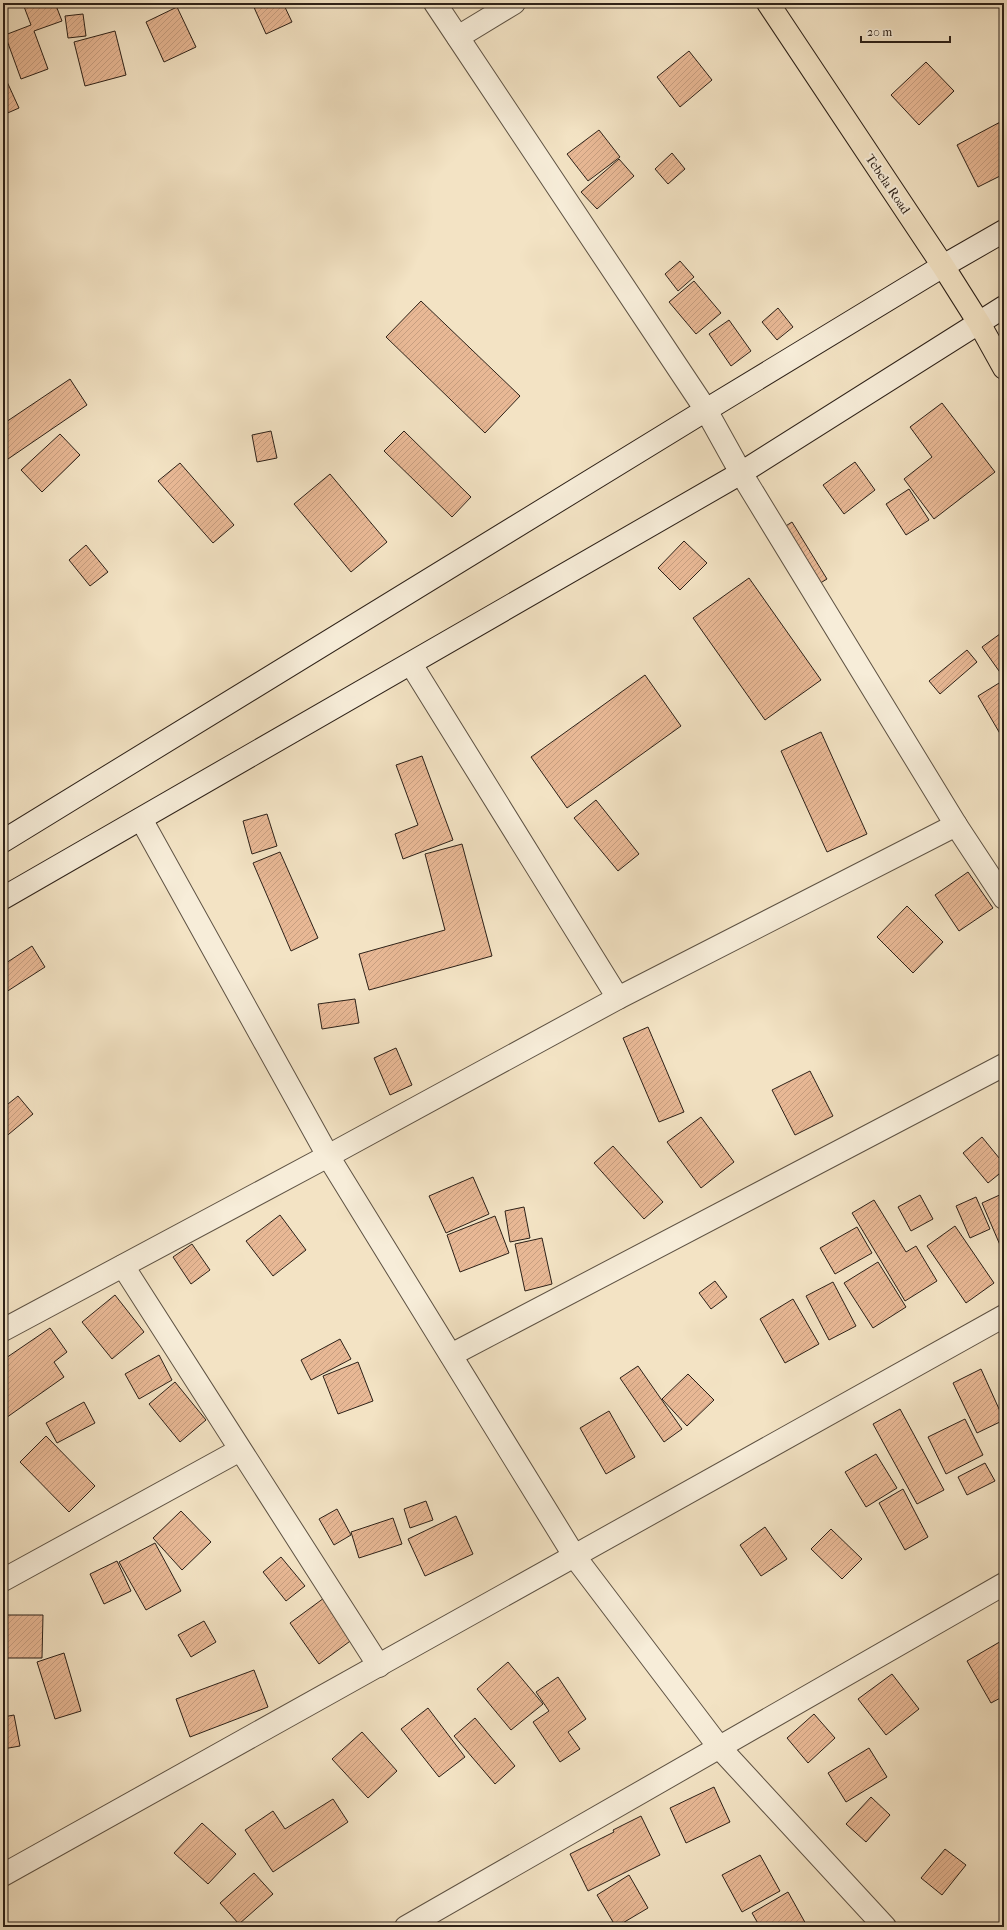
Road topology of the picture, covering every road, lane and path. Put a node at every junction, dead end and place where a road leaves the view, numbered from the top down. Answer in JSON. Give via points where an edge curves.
{"nodes":[{"id":1,"x":435,"y":3,"type":"edge"},
{"id":2,"x":514,"y":3,"type":"edge"},
{"id":3,"x":768,"y":3,"type":"edge"},
{"id":4,"x":458,"y":37,"type":"junction"},
{"id":5,"x":1004,"y":231,"type":"edge"},
{"id":6,"x":943,"y":266,"type":"junction"},
{"id":7,"x":1004,"y":307,"type":"edge"},
{"id":8,"x":979,"y":323,"type":"junction"},
{"id":9,"x":1004,"y":368,"type":"edge"},
{"id":10,"x":706,"y":410,"type":"junction"},
{"id":11,"x":741,"y":474,"type":"junction"},
{"id":12,"x":411,"y":664,"type":"junction"},
{"id":13,"x":141,"y":819,"type":"junction"},
{"id":14,"x":956,"y":825,"type":"junction"},
{"id":15,"x":3,"y":841,"type":"edge"},
{"id":16,"x":3,"y":898,"type":"edge"},
{"id":17,"x":1004,"y":898,"type":"edge"},
{"id":18,"x":618,"y":998,"type":"junction"},
{"id":19,"x":1004,"y":1065,"type":"edge"},
{"id":20,"x":328,"y":1156,"type":"junction"},
{"id":21,"x":123,"y":1266,"type":"junction"},
{"id":22,"x":1004,"y":1316,"type":"edge"},
{"id":23,"x":3,"y":1330,"type":"edge"},
{"id":24,"x":451,"y":1355,"type":"junction"},
{"id":25,"x":240,"y":1450,"type":"junction"},
{"id":26,"x":575,"y":1557,"type":"junction"},
{"id":27,"x":3,"y":1580,"type":"edge"},
{"id":28,"x":1004,"y":1584,"type":"edge"},
{"id":29,"x":379,"y":1666,"type":"junction"},
{"id":30,"x":720,"y":1747,"type":"junction"},
{"id":31,"x":3,"y":1875,"type":"edge"},
{"id":32,"x":406,"y":1927,"type":"edge"},
{"id":33,"x":885,"y":1927,"type":"edge"}],
"edges":[{"from":1,"to":4,"type":"street"},
{"from":2,"to":4,"type":"street"},
{"from":3,"to":6,"type":"main road","name":"Tebela Road"},
{"from":4,"to":10,"type":"street"},
{"from":5,"to":6,"type":"street"},
{"from":6,"to":8,"type":"main road","name":"Tebela Road"},
{"from":6,"to":10,"type":"street"},
{"from":7,"to":8,"type":"street"},
{"from":8,"to":9,"type":"main road","name":"Tebela Road"},
{"from":8,"to":11,"type":"street"},
{"from":10,"to":11,"type":"street"},
{"from":10,"to":15,"type":"street"},
{"from":11,"to":12,"type":"street"},
{"from":11,"to":14,"type":"street"},
{"from":12,"to":13,"type":"street"},
{"from":12,"to":18,"type":"street"},
{"from":13,"to":16,"type":"street"},
{"from":13,"to":20,"type":"street"},
{"from":14,"to":17,"type":"street"},
{"from":14,"to":18,"type":"street"},
{"from":18,"to":20,"type":"street"},
{"from":19,"to":24,"type":"street"},
{"from":20,"to":21,"type":"street"},
{"from":20,"to":24,"type":"street"},
{"from":21,"to":23,"type":"street"},
{"from":21,"to":25,"type":"street"},
{"from":22,"to":26,"type":"street"},
{"from":24,"to":26,"type":"street"},
{"from":25,"to":27,"type":"street"},
{"from":25,"to":29,"type":"street"},
{"from":26,"to":29,"type":"street"},
{"from":26,"to":30,"type":"street"},
{"from":28,"to":30,"type":"street"},
{"from":29,"to":31,"type":"street"},
{"from":30,"to":32,"type":"street"},
{"from":30,"to":33,"type":"street"}]}
